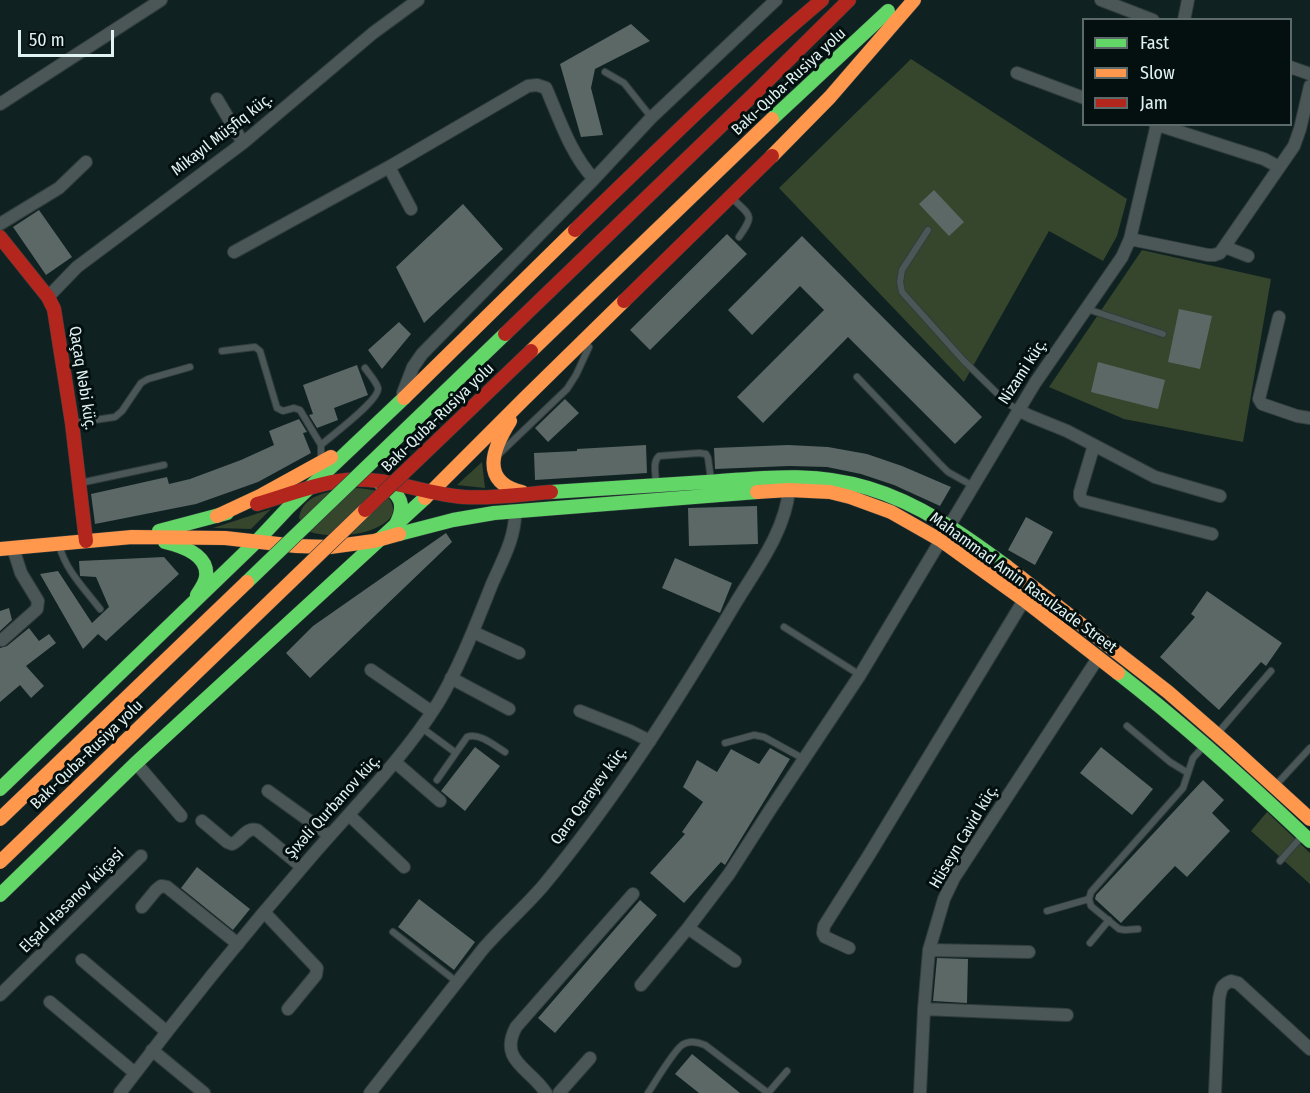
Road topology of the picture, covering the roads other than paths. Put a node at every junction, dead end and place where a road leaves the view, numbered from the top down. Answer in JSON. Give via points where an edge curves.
{"nodes":[{"id":1,"x":161,"y":0,"type":"edge"},
{"id":2,"x":418,"y":0,"type":"edge"},
{"id":3,"x":776,"y":0,"type":"edge"},
{"id":4,"x":822,"y":0,"type":"edge"},
{"id":5,"x":849,"y":0,"type":"edge"},
{"id":6,"x":901,"y":0,"type":"edge"},
{"id":7,"x":914,"y":0,"type":"edge"},
{"id":8,"x":1101,"y":0,"type":"edge"},
{"id":9,"x":1188,"y":0,"type":"edge"},
{"id":10,"x":1149,"y":18,"type":"edge"},
{"id":11,"x":1184,"y":18,"type":"edge"},
{"id":12,"x":1292,"y":68,"type":"edge"},
{"id":13,"x":605,"y":72,"type":"dead end"},
{"id":14,"x":1017,"y":73,"type":"dead end"},
{"id":15,"x":1310,"y":74,"type":"edge"},
{"id":16,"x":1310,"y":86,"type":"edge"},
{"id":17,"x":1082,"y":98,"type":"edge"},
{"id":18,"x":217,"y":99,"type":"dead end"},
{"id":19,"x":0,"y":104,"type":"edge"},
{"id":20,"x":651,"y":118,"type":"junction"},
{"id":21,"x":1156,"y":126,"type":"edge"},
{"id":22,"x":1159,"y":126,"type":"edge"},
{"id":23,"x":243,"y":142,"type":"junction"},
{"id":24,"x":86,"y":162,"type":"dead end"},
{"id":25,"x":389,"y":167,"type":"junction"},
{"id":26,"x":1279,"y":167,"type":"junction"},
{"id":27,"x":594,"y":179,"type":"junction"},
{"id":28,"x":730,"y":197,"type":"junction"},
{"id":29,"x":411,"y":209,"type":"dead end"},
{"id":30,"x":0,"y":224,"type":"edge"},
{"id":31,"x":928,"y":230,"type":"dead end"},
{"id":32,"x":739,"y":237,"type":"dead end"},
{"id":33,"x":1130,"y":239,"type":"junction"},
{"id":34,"x":2,"y":242,"type":"edge"},
{"id":35,"x":1225,"y":247,"type":"junction"},
{"id":36,"x":234,"y":252,"type":"dead end"},
{"id":37,"x":1248,"y":256,"type":"dead end"},
{"id":38,"x":48,"y":297,"type":"junction"},
{"id":39,"x":1086,"y":309,"type":"junction"},
{"id":40,"x":1280,"y":317,"type":"dead end"},
{"id":41,"x":598,"y":327,"type":"junction"},
{"id":42,"x":1163,"y":334,"type":"dead end"},
{"id":43,"x":222,"y":351,"type":"dead end"},
{"id":44,"x":190,"y":367,"type":"dead end"},
{"id":45,"x":365,"y":368,"type":"dead end"},
{"id":46,"x":857,"y":376,"type":"dead end"},
{"id":47,"x":523,"y":400,"type":"junction"},
{"id":48,"x":400,"y":402,"type":"junction"},
{"id":49,"x":1018,"y":410,"type":"junction"},
{"id":50,"x":1310,"y":418,"type":"edge"},
{"id":51,"x":72,"y":423,"type":"junction"},
{"id":52,"x":366,"y":433,"type":"junction"},
{"id":53,"x":321,"y":445,"type":"junction"},
{"id":54,"x":1094,"y":445,"type":"junction"},
{"id":55,"x":494,"y":460,"type":"junction"},
{"id":56,"x":322,"y":462,"type":"junction"},
{"id":57,"x":164,"y":465,"type":"dead end"},
{"id":58,"x":371,"y":480,"type":"junction"},
{"id":59,"x":711,"y":481,"type":"junction"},
{"id":60,"x":80,"y":483,"type":"junction"},
{"id":61,"x":656,"y":485,"type":"junction"},
{"id":62,"x":973,"y":486,"type":"junction"},
{"id":63,"x":308,"y":489,"type":"junction"},
{"id":64,"x":789,"y":490,"type":"junction"},
{"id":65,"x":431,"y":491,"type":"junction"},
{"id":66,"x":538,"y":494,"type":"junction"},
{"id":67,"x":1220,"y":496,"type":"dead end"},
{"id":68,"x":515,"y":511,"type":"junction"},
{"id":69,"x":217,"y":516,"type":"junction"},
{"id":70,"x":949,"y":527,"type":"junction"},
{"id":71,"x":1212,"y":534,"type":"dead end"},
{"id":72,"x":132,"y":537,"type":"junction"},
{"id":73,"x":385,"y":537,"type":"junction"},
{"id":74,"x":86,"y":541,"type":"junction"},
{"id":75,"x":257,"y":541,"type":"junction"},
{"id":76,"x":942,"y":541,"type":"junction"},
{"id":77,"x":59,"y":544,"type":"junction"},
{"id":78,"x":330,"y":547,"type":"junction"},
{"id":79,"x":7,"y":549,"type":"edge"},
{"id":80,"x":1024,"y":600,"type":"junction"},
{"id":81,"x":100,"y":609,"type":"dead end"},
{"id":82,"x":187,"y":609,"type":"junction"},
{"id":83,"x":784,"y":627,"type":"dead end"},
{"id":84,"x":473,"y":632,"type":"junction"},
{"id":85,"x":2,"y":640,"type":"dead end"},
{"id":86,"x":519,"y":653,"type":"dead end"},
{"id":87,"x":1098,"y":658,"type":"junction"},
{"id":88,"x":371,"y":670,"type":"dead end"},
{"id":89,"x":1271,"y":671,"type":"dead end"},
{"id":90,"x":860,"y":675,"type":"junction"},
{"id":91,"x":451,"y":678,"type":"junction"},
{"id":92,"x":509,"y":709,"type":"dead end"},
{"id":93,"x":580,"y":711,"type":"dead end"},
{"id":94,"x":432,"y":712,"type":"junction"},
{"id":95,"x":1126,"y":726,"type":"dead end"},
{"id":96,"x":421,"y":728,"type":"junction"},
{"id":97,"x":1216,"y":734,"type":"junction"},
{"id":98,"x":650,"y":741,"type":"junction"},
{"id":99,"x":725,"y":743,"type":"dead end"},
{"id":100,"x":1204,"y":745,"type":"junction"},
{"id":101,"x":1310,"y":748,"type":"edge"},
{"id":102,"x":505,"y":752,"type":"dead end"},
{"id":103,"x":456,"y":753,"type":"junction"},
{"id":104,"x":804,"y":759,"type":"junction"},
{"id":105,"x":395,"y":762,"type":"junction"},
{"id":106,"x":136,"y":763,"type":"junction"},
{"id":107,"x":1188,"y":772,"type":"junction"},
{"id":108,"x":437,"y":780,"type":"dead end"},
{"id":109,"x":1275,"y":786,"type":"junction"},
{"id":110,"x":0,"y":789,"type":"edge"},
{"id":111,"x":268,"y":791,"type":"dead end"},
{"id":112,"x":440,"y":801,"type":"dead end"},
{"id":113,"x":349,"y":815,"type":"junction"},
{"id":114,"x":181,"y":816,"type":"dead end"},
{"id":115,"x":0,"y":819,"type":"edge"},
{"id":116,"x":1310,"y":819,"type":"edge"},
{"id":117,"x":202,"y":821,"type":"dead end"},
{"id":118,"x":329,"y":836,"type":"junction"},
{"id":119,"x":1307,"y":837,"type":"edge"},
{"id":120,"x":141,"y":856,"type":"dead end"},
{"id":121,"x":1280,"y":861,"type":"dead end"},
{"id":122,"x":0,"y":862,"type":"edge"},
{"id":123,"x":302,"y":867,"type":"junction"},
{"id":124,"x":404,"y":867,"type":"dead end"},
{"id":125,"x":633,"y":894,"type":"dead end"},
{"id":126,"x":0,"y":895,"type":"edge"},
{"id":127,"x":1089,"y":899,"type":"junction"},
{"id":128,"x":142,"y":907,"type":"dead end"},
{"id":129,"x":1047,"y":911,"type":"dead end"},
{"id":130,"x":264,"y":912,"type":"junction"},
{"id":131,"x":1109,"y":920,"type":"junction"},
{"id":132,"x":688,"y":928,"type":"junction"},
{"id":133,"x":1138,"y":929,"type":"dead end"},
{"id":134,"x":393,"y":932,"type":"dead end"},
{"id":135,"x":1090,"y":943,"type":"dead end"},
{"id":136,"x":238,"y":944,"type":"junction"},
{"id":137,"x":849,"y":948,"type":"dead end"},
{"id":138,"x":929,"y":950,"type":"junction"},
{"id":139,"x":1029,"y":952,"type":"dead end"},
{"id":140,"x":82,"y":960,"type":"dead end"},
{"id":141,"x":735,"y":962,"type":"dead end"},
{"id":142,"x":457,"y":982,"type":"junction"},
{"id":143,"x":641,"y":985,"type":"dead end"},
{"id":144,"x":0,"y":995,"type":"edge"},
{"id":145,"x":50,"y":1002,"type":"dead end"},
{"id":146,"x":288,"y":1009,"type":"dead end"},
{"id":147,"x":924,"y":1010,"type":"junction"},
{"id":148,"x":1067,"y":1015,"type":"dead end"},
{"id":149,"x":167,"y":1032,"type":"junction"},
{"id":150,"x":1310,"y":1049,"type":"edge"},
{"id":151,"x":152,"y":1050,"type":"junction"},
{"id":152,"x":590,"y":1058,"type":"dead end"},
{"id":153,"x":787,"y":1071,"type":"dead end"},
{"id":154,"x":135,"y":1074,"type":"junction"},
{"id":155,"x":120,"y":1093,"type":"edge"},
{"id":156,"x":204,"y":1093,"type":"edge"},
{"id":157,"x":370,"y":1093,"type":"edge"},
{"id":158,"x":546,"y":1093,"type":"edge"},
{"id":159,"x":559,"y":1093,"type":"edge"},
{"id":160,"x":648,"y":1093,"type":"edge"},
{"id":161,"x":768,"y":1093,"type":"edge"},
{"id":162,"x":920,"y":1093,"type":"edge"},
{"id":163,"x":1215,"y":1093,"type":"edge"}],
"edges":[{"from":1,"to":19,"type":"street"},
{"from":2,"to":23,"type":"street","name":"Mikayıl Müşfiq küç."},
{"from":3,"to":20,"type":"street"},
{"from":4,"to":48,"type":"main road","via":[[701,107]]},
{"from":5,"to":115,"type":"main road","name":"Bakı-Quba-Rusiya yolu","bridge":true},
{"from":6,"to":122,"type":"main road","name":"Bakı-Quba-Rusiya yolu","bridge":true,"via":[[772,119]]},
{"from":7,"to":28,"type":"main road","via":[[830,97]]},
{"from":8,"to":10,"type":"street"},
{"from":9,"to":11,"type":"street"},
{"from":12,"to":15,"type":"street"},
{"from":13,"to":20,"type":"lane","via":[[624,83]]},
{"from":14,"to":17,"type":"street"},
{"from":16,"to":26,"type":"street","via":[[1294,146]]},
{"from":18,"to":23,"type":"street"},
{"from":20,"to":27,"type":"street"},
{"from":21,"to":33,"type":"street","name":"Nizami küç."},
{"from":22,"to":26,"type":"street"},
{"from":23,"to":38,"type":"street","name":"Mikayıl Müşfiq küç.","via":[[77,267]]},
{"from":24,"to":30,"type":"street","via":[[59,188]]},
{"from":25,"to":27,"type":"street","via":[[528,86],[537,85],[546,88],[577,158]]},
{"from":25,"to":29,"type":"street"},
{"from":25,"to":36,"type":"street"},
{"from":26,"to":35,"type":"street"},
{"from":27,"to":48,"type":"street","via":[[422,354]]},
{"from":28,"to":32,"type":"lane","via":[[749,214]]},
{"from":28,"to":41,"type":"main road"},
{"from":31,"to":49,"type":"lane","via":[[902,270],[902,292],[963,360]]},
{"from":33,"to":35,"type":"street","via":[[1208,255],[1221,253]]},
{"from":33,"to":39,"type":"street","name":"Nizami küç."},
{"from":34,"to":38,"type":"main road","name":"Qaçaq Nəbi küç."},
{"from":35,"to":37,"type":"street"},
{"from":38,"to":51,"type":"main road","name":"Qaçaq Nəbi küç.","via":[[58,328]]},
{"from":39,"to":42,"type":"lane"},
{"from":39,"to":49,"type":"street","name":"Nizami küç."},
{"from":40,"to":50,"type":"street","via":[[1259,399],[1262,404]]},
{"from":41,"to":47,"type":"main road"},
{"from":41,"to":55,"type":"lane","via":[[567,389]]},
{"from":43,"to":53,"type":"lane","via":[[255,347],[260,351],[277,408],[300,410]]},
{"from":44,"to":51,"type":"lane","via":[[147,379],[115,417]]},
{"from":45,"to":53,"type":"lane","via":[[377,395]]},
{"from":46,"to":62,"type":"lane","via":[[948,472]]},
{"from":47,"to":55,"type":"main road","via":[[496,445]]},
{"from":47,"to":65,"type":"main road"},
{"from":48,"to":52,"type":"main road"},
{"from":49,"to":54,"type":"street"},
{"from":49,"to":62,"type":"street","name":"Nizami küç."},
{"from":51,"to":60,"type":"main road","name":"Qaçaq Nəbi küç."},
{"from":52,"to":56,"type":"main road"},
{"from":52,"to":63,"type":"main road"},
{"from":53,"to":56,"type":"lane"},
{"from":54,"to":67,"type":"street","via":[[1155,477]]},
{"from":54,"to":71,"type":"street","via":[[1080,492],[1083,501]]},
{"from":55,"to":66,"type":"main road","via":[[504,487]]},
{"from":56,"to":69,"type":"main road"},
{"from":57,"to":60,"type":"lane"},
{"from":58,"to":63,"type":"main road","via":[[338,481]]},
{"from":58,"to":65,"type":"main road"},
{"from":58,"to":73,"type":"main road","via":[[395,491],[401,502],[401,518]]},
{"from":59,"to":61,"type":"main road","name":"Mahammad Amin Rasulzade Street"},
{"from":59,"to":61,"type":"lane","via":[[708,458],[699,453],[656,458]]},
{"from":59,"to":70,"type":"main road","name":"Mahammad Amin Rasulzade Street","via":[[811,476],[853,482],[915,506]]},
{"from":60,"to":74,"type":"main road","name":"Qaçaq Nəbi küç."},
{"from":61,"to":66,"type":"main road","name":"Mahammad Amin Rasulzade Street"},
{"from":62,"to":70,"type":"street","name":"Nizami küç."},
{"from":63,"to":69,"type":"main road"},
{"from":63,"to":75,"type":"main road"},
{"from":63,"to":78,"type":"main road","via":[[291,509],[289,526],[300,540]]},
{"from":64,"to":68,"type":"main road","name":"Mahammad Amin Rasulzade Street"},
{"from":64,"to":76,"type":"main road","name":"Mahammad Amin Rasulzade Street","via":[[850,497],[891,512]]},
{"from":64,"to":98,"type":"street","name":"Qara Qarayev küç.","via":[[785,515],[771,543]]},
{"from":65,"to":66,"type":"main road","via":[[465,497]]},
{"from":65,"to":73,"type":"main road"},
{"from":68,"to":73,"type":"main road","name":"Mahammad Amin Rasulzade Street","via":[[469,516]]},
{"from":68,"to":84,"type":"street","name":"Şıxəli Qurbanov küç.","via":[[510,542]]},
{"from":69,"to":72,"type":"main road"},
{"from":70,"to":76,"type":"street","name":"Nizami küç."},
{"from":70,"to":97,"type":"main road","name":"Mahammad Amin Rasulzade Street","via":[[1033,586]]},
{"from":72,"to":74,"type":"main road"},
{"from":72,"to":75,"type":"main road"},
{"from":72,"to":82,"type":"main road","via":[[170,543],[199,557],[206,576]]},
{"from":73,"to":78,"type":"main road"},
{"from":73,"to":106,"type":"main road"},
{"from":74,"to":77,"type":"main road"},
{"from":75,"to":78,"type":"main road"},
{"from":75,"to":82,"type":"main road"},
{"from":76,"to":80,"type":"main road","name":"Mahammad Amin Rasulzade Street"},
{"from":76,"to":90,"type":"street","name":"Nizami küç."},
{"from":77,"to":79,"type":"main road"},
{"from":77,"to":81,"type":"lane","via":[[69,569]]},
{"from":79,"to":85,"type":"street","via":[[38,601],[37,609]]},
{"from":80,"to":87,"type":"main road","name":"Mahammad Amin Rasulzade Street"},
{"from":80,"to":137,"type":"street","via":[[824,926],[825,937]]},
{"from":82,"to":110,"type":"main road"},
{"from":83,"to":90,"type":"lane"},
{"from":84,"to":86,"type":"street"},
{"from":84,"to":91,"type":"street","name":"Şıxəli Qurbanov küç."},
{"from":87,"to":100,"type":"main road","name":"Mahammad Amin Rasulzade Street"},
{"from":87,"to":138,"type":"street","name":"Hüseyn Cavid küç.","via":[[954,878]]},
{"from":88,"to":94,"type":"street"},
{"from":89,"to":97,"type":"lane"},
{"from":90,"to":104,"type":"street","name":"Nizami küç."},
{"from":91,"to":92,"type":"street"},
{"from":91,"to":94,"type":"street","name":"Şıxəli Qurbanov küç."},
{"from":93,"to":98,"type":"street"},
{"from":94,"to":96,"type":"street","name":"Şıxəli Qurbanov küç."},
{"from":95,"to":107,"type":"lane"},
{"from":96,"to":103,"type":"lane"},
{"from":96,"to":105,"type":"street","name":"Şıxəli Qurbanov küç."},
{"from":97,"to":109,"type":"main road","name":"Mahammad Amin Rasulzade Street"},
{"from":98,"to":142,"type":"street","name":"Qara Qarayev küç.","via":[[544,885],[497,932]]},
{"from":99,"to":104,"type":"lane","via":[[754,735],[764,737]]},
{"from":100,"to":107,"type":"lane"},
{"from":100,"to":119,"type":"main road","name":"Mahammad Amin Rasulzade Street"},
{"from":101,"to":109,"type":"lane"},
{"from":102,"to":103,"type":"lane","via":[[472,735]]},
{"from":103,"to":108,"type":"lane"},
{"from":104,"to":132,"type":"street","name":"Nizami küç.","via":[[729,874]]},
{"from":105,"to":112,"type":"street"},
{"from":105,"to":113,"type":"street","name":"Şıxəli Qurbanov küç."},
{"from":106,"to":114,"type":"street"},
{"from":106,"to":126,"type":"main road"},
{"from":107,"to":127,"type":"lane","via":[[1183,788]]},
{"from":109,"to":116,"type":"main road","name":"Mahammad Amin Rasulzade Street"},
{"from":111,"to":118,"type":"street"},
{"from":113,"to":118,"type":"street","name":"Şıxəli Qurbanov küç."},
{"from":113,"to":124,"type":"street"},
{"from":117,"to":123,"type":"street","via":[[232,844],[248,830],[257,830]]},
{"from":118,"to":123,"type":"street","name":"Şıxəli Qurbanov küç."},
{"from":119,"to":121,"type":"lane"},
{"from":120,"to":144,"type":"street","name":"Elşad Həsənov küçəsi"},
{"from":123,"to":130,"type":"street","name":"Şıxəli Qurbanov küç."},
{"from":125,"to":158,"type":"street","via":[[512,1034],[512,1056]]},
{"from":127,"to":129,"type":"lane"},
{"from":127,"to":131,"type":"lane","via":[[1091,906]]},
{"from":128,"to":136,"type":"street","via":[[161,886],[167,887]]},
{"from":130,"to":136,"type":"street","name":"Şıxəli Qurbanov küç."},
{"from":130,"to":146,"type":"street","via":[[317,968],[316,975]]},
{"from":131,"to":133,"type":"lane","via":[[1119,929]]},
{"from":131,"to":135,"type":"lane"},
{"from":132,"to":141,"type":"street"},
{"from":132,"to":143,"type":"street","name":"Nizami küç."},
{"from":134,"to":142,"type":"lane"},
{"from":136,"to":149,"type":"street","name":"Şıxəli Qurbanov küç."},
{"from":138,"to":139,"type":"street"},
{"from":138,"to":147,"type":"street","name":"Hüseyn Cavid küç."},
{"from":140,"to":149,"type":"street"},
{"from":142,"to":157,"type":"street","name":"Qara Qarayev küç."},
{"from":145,"to":154,"type":"street"},
{"from":147,"to":148,"type":"street"},
{"from":147,"to":162,"type":"street","name":"Hüseyn Cavid küç."},
{"from":149,"to":151,"type":"street","name":"Şıxəli Qurbanov küç."},
{"from":150,"to":163,"type":"street","via":[[1238,983],[1225,983],[1219,999]]},
{"from":151,"to":154,"type":"street","name":"Şıxəli Qurbanov küç."},
{"from":151,"to":156,"type":"street"},
{"from":152,"to":159,"type":"street"},
{"from":153,"to":161,"type":"lane"},
{"from":154,"to":155,"type":"street","name":"Şıxəli Qurbanov küç."},
{"from":160,"to":161,"type":"lane","via":[[676,1051],[694,1042],[705,1044]]}]}
